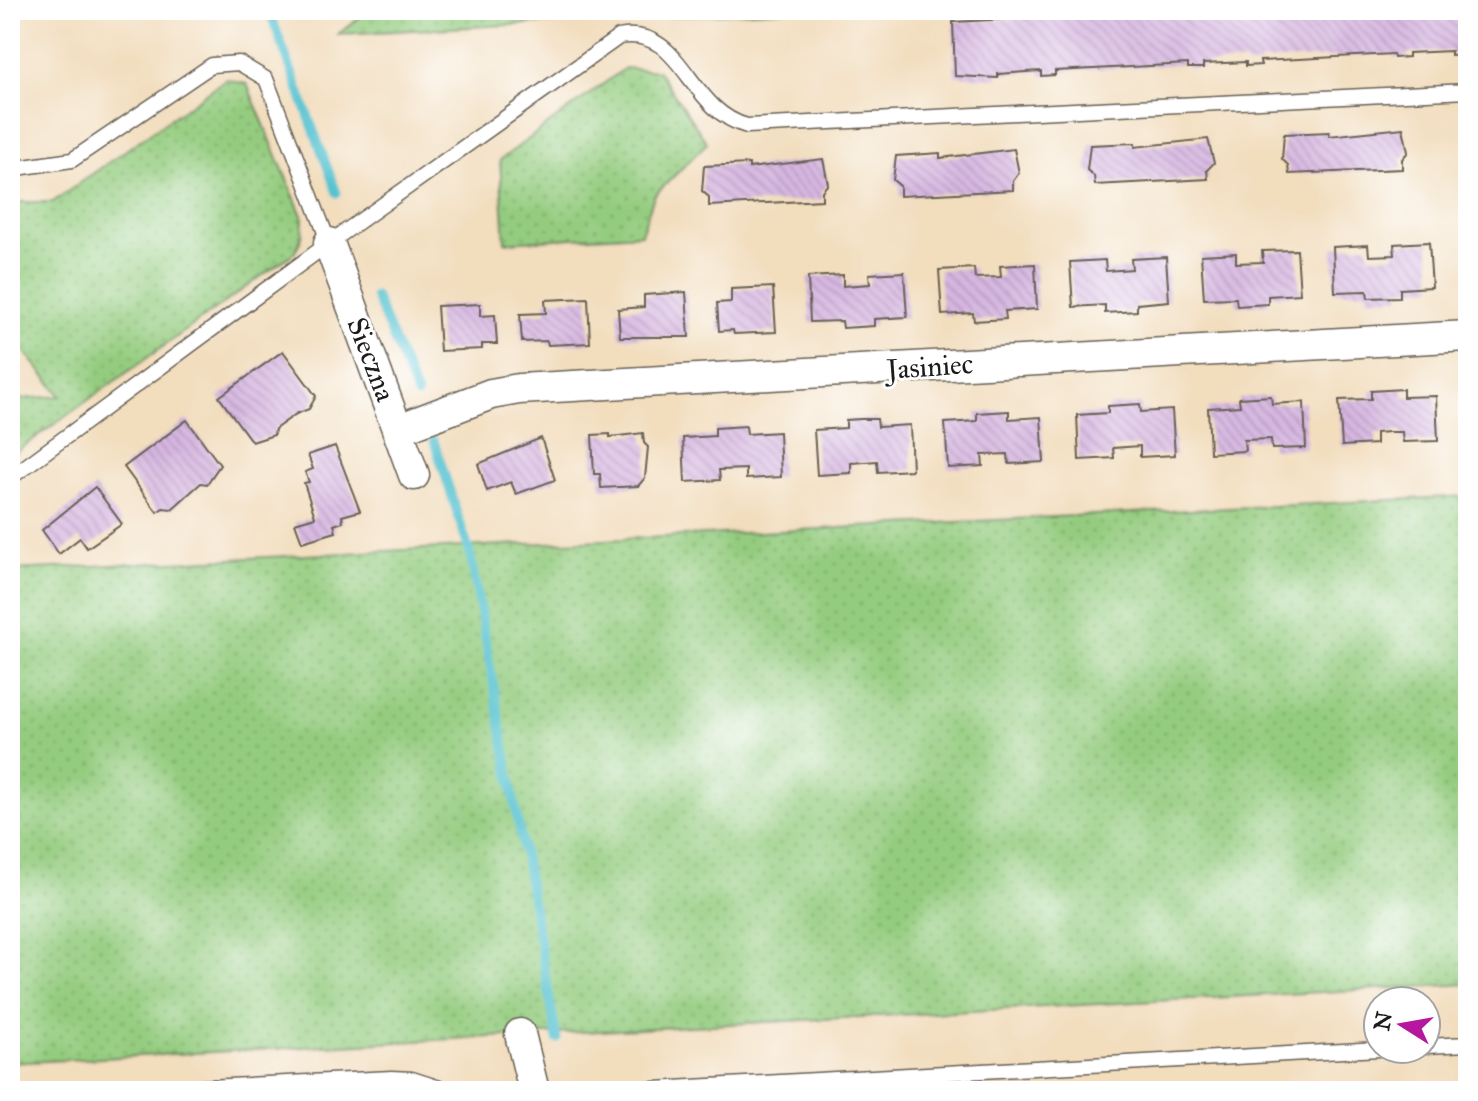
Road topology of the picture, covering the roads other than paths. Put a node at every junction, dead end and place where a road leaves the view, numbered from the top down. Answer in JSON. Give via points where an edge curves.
{"nodes":[{"id":1,"x":1468,"y":91,"type":"edge"},
{"id":2,"x":10,"y":169,"type":"edge"},
{"id":3,"x":329,"y":243,"type":"junction"},
{"id":4,"x":1468,"y":336,"type":"edge"},
{"id":5,"x":399,"y":429,"type":"junction"},
{"id":6,"x":414,"y":475,"type":"dead end"},
{"id":7,"x":10,"y":478,"type":"edge"},
{"id":8,"x":520,"y":1034,"type":"dead end"},
{"id":9,"x":1468,"y":1044,"type":"edge"},
{"id":10,"x":1442,"y":1045,"type":"edge"},
{"id":11,"x":1362,"y":1050,"type":"edge"},
{"id":12,"x":123,"y":1091,"type":"edge"},
{"id":13,"x":449,"y":1091,"type":"edge"},
{"id":14,"x":534,"y":1091,"type":"edge"},
{"id":15,"x":618,"y":1091,"type":"edge"}],
"edges":[{"from":1,"to":3,"type":"lane","via":[[747,126],[721,117],[664,46],[635,34],[619,37]]},
{"from":2,"to":3,"type":"lane","via":[[72,160],[212,65],[239,63],[266,79]]},
{"from":3,"to":5,"type":"street","name":"Sieczna"},
{"from":3,"to":7,"type":"lane"},
{"from":4,"to":5,"type":"street","name":"Jasiniec","via":[[519,389],[491,394]]},
{"from":5,"to":6,"type":"street","name":"Sieczna"},
{"from":8,"to":14,"type":"street"},
{"from":9,"to":10,"type":"lane"},
{"from":11,"to":15,"type":"lane"},
{"from":12,"to":13,"type":"lane","via":[[392,1078]]}]}
